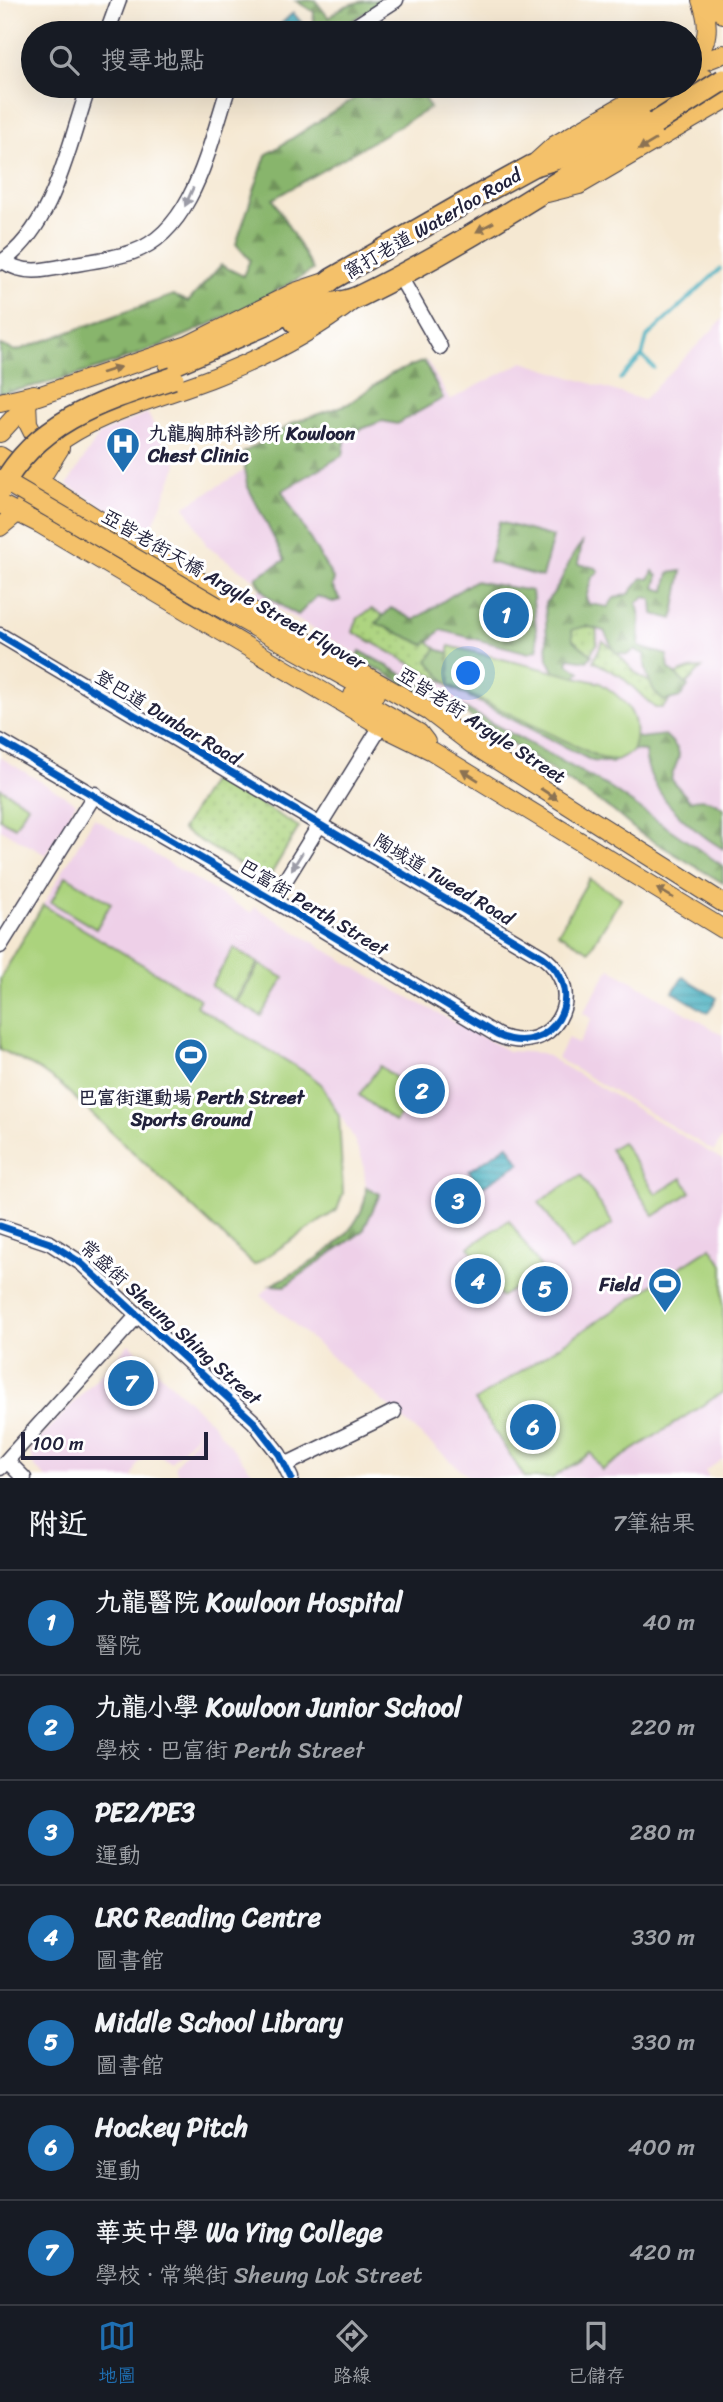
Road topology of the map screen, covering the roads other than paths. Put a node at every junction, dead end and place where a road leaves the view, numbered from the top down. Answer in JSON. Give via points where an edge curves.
{"nodes":[{"id":1,"x":118,"y":0,"type":"edge"},
{"id":2,"x":396,"y":0,"type":"edge"},
{"id":3,"x":701,"y":0,"type":"edge"},
{"id":4,"x":711,"y":0,"type":"edge"},
{"id":5,"x":723,"y":13,"type":"edge"},
{"id":6,"x":114,"y":21,"type":"edge"},
{"id":7,"x":364,"y":21,"type":"edge"},
{"id":8,"x":702,"y":47,"type":"edge"},
{"id":9,"x":723,"y":54,"type":"edge"},
{"id":10,"x":702,"y":61,"type":"edge"},
{"id":11,"x":723,"y":64,"type":"edge"},
{"id":12,"x":702,"y":78,"type":"edge"},
{"id":13,"x":702,"y":79,"type":"edge"},
{"id":14,"x":723,"y":80,"type":"edge"},
{"id":15,"x":723,"y":89,"type":"edge"},
{"id":16,"x":702,"y":90,"type":"edge"},
{"id":17,"x":702,"y":97,"type":"edge"},
{"id":18,"x":85,"y":98,"type":"edge"},
{"id":19,"x":225,"y":98,"type":"edge"},
{"id":20,"x":635,"y":98,"type":"edge"},
{"id":21,"x":676,"y":98,"type":"edge"},
{"id":22,"x":687,"y":98,"type":"edge"},
{"id":23,"x":699,"y":98,"type":"edge"},
{"id":24,"x":723,"y":101,"type":"edge"},
{"id":25,"x":705,"y":109,"type":"junction"},
{"id":26,"x":651,"y":116,"type":"junction"},
{"id":27,"x":532,"y":166,"type":"junction"},
{"id":28,"x":544,"y":194,"type":"junction"},
{"id":29,"x":6,"y":258,"type":"edge"},
{"id":30,"x":399,"y":275,"type":"junction"},
{"id":31,"x":332,"y":279,"type":"junction"},
{"id":32,"x":357,"y":298,"type":"junction"},
{"id":33,"x":440,"y":348,"type":"dead end"},
{"id":34,"x":172,"y":372,"type":"junction"},
{"id":35,"x":46,"y":392,"type":"junction"},
{"id":36,"x":0,"y":402,"type":"edge"},
{"id":37,"x":27,"y":402,"type":"junction"},
{"id":38,"x":0,"y":433,"type":"edge"},
{"id":39,"x":65,"y":439,"type":"junction"},
{"id":40,"x":0,"y":458,"type":"edge"},
{"id":41,"x":33,"y":477,"type":"junction"},
{"id":42,"x":0,"y":479,"type":"edge"},
{"id":43,"x":0,"y":491,"type":"edge"},
{"id":44,"x":0,"y":502,"type":"edge"},
{"id":45,"x":16,"y":513,"type":"junction"},
{"id":46,"x":0,"y":527,"type":"edge"},
{"id":47,"x":0,"y":635,"type":"edge"},
{"id":48,"x":381,"y":726,"type":"junction"},
{"id":49,"x":421,"y":727,"type":"junction"},
{"id":50,"x":450,"y":730,"type":"junction"},
{"id":51,"x":0,"y":741,"type":"edge"},
{"id":52,"x":432,"y":751,"type":"junction"},
{"id":53,"x":95,"y":794,"type":"junction"},
{"id":54,"x":320,"y":823,"type":"junction"},
{"id":55,"x":273,"y":900,"type":"junction"},
{"id":56,"x":723,"y":903,"type":"edge"},
{"id":57,"x":723,"y":929,"type":"edge"},
{"id":58,"x":0,"y":946,"type":"edge"},
{"id":59,"x":552,"y":963,"type":"joint"},
{"id":60,"x":0,"y":1226,"type":"edge"},
{"id":61,"x":138,"y":1315,"type":"junction"},
{"id":62,"x":394,"y":1412,"type":"dead end"},
{"id":63,"x":3,"y":1465,"type":"edge"},
{"id":64,"x":288,"y":1472,"type":"edge"},
{"id":65,"x":24,"y":1478,"type":"edge"}],
"edges":[{"from":1,"to":6,"type":"street"},
{"from":2,"to":7,"type":"street"},
{"from":3,"to":8,"type":"main road","via":[[708,31]]},
{"from":4,"to":5,"type":"main road"},
{"from":9,"to":10,"type":"main road"},
{"from":11,"to":13,"type":"highway","name":"窩打老道 Waterloo Road"},
{"from":12,"to":25,"type":"main road","via":[[710,96]]},
{"from":14,"to":16,"type":"highway","bridge":true},
{"from":15,"to":17,"type":"highway","name":"窩打老道 Waterloo Road","bridge":true},
{"from":18,"to":29,"type":"street","via":[[43,215]]},
{"from":19,"to":29,"type":"street","one_way":true,"via":[[192,192],[170,228],[134,251],[34,271],[13,268]]},
{"from":20,"to":27,"type":"main road","name":"窩打老道 Waterloo Road","via":[[555,145]]},
{"from":21,"to":26,"type":"highway","name":"窩打老道 Waterloo Road"},
{"from":22,"to":26,"type":"highway","bridge":true},
{"from":23,"to":26,"type":"highway","name":"窩打老道 Waterloo Road","bridge":true},
{"from":24,"to":25,"type":"main road","name":"窩打老道 Waterloo Road"},
{"from":25,"to":28,"type":"main road","name":"窩打老道 Waterloo Road","one_way":true,"via":[[579,185]]},
{"from":26,"to":27,"type":"highway","name":"窩打老道 Waterloo Road"},
{"from":26,"to":28,"type":"highway","name":"窩打老道 Waterloo Road"},
{"from":27,"to":31,"type":"highway","name":"窩打老道 Waterloo Road"},
{"from":28,"to":30,"type":"highway","name":"窩打老道 Waterloo Road","one_way":true},
{"from":30,"to":32,"type":"highway","name":"窩打老道 Waterloo Road"},
{"from":30,"to":33,"type":"street"},
{"from":31,"to":34,"type":"highway","name":"窩打老道 Waterloo Road","via":[[298,306]]},
{"from":35,"to":31,"type":"main road","name":"窩打老道 Waterloo Road","one_way":true,"via":[[188,345],[295,292]]},
{"from":32,"to":34,"type":"highway","name":"窩打老道 Waterloo Road","via":[[323,306],[243,350]]},
{"from":32,"to":39,"type":"main road","name":"窩打老道 Waterloo Road","via":[[334,316],[243,365],[100,417]]},
{"from":34,"to":40,"type":"highway","via":[[66,406]]},
{"from":34,"to":43,"type":"highway","bridge":true,"via":[[62,421],[28,449]]},
{"from":35,"to":36,"type":"main road","name":"窩打老道 Waterloo Road"},
{"from":35,"to":37,"type":"main road","name":"窩打老道 Waterloo Road"},
{"from":37,"to":38,"type":"main road","name":"窩打老道 Waterloo Road"},
{"from":37,"to":39,"type":"main road","via":[[28,423],[36,439]]},
{"from":39,"to":41,"type":"main road","name":"窩打老道 Waterloo Road"},
{"from":40,"to":41,"type":"main road","name":"亞皆老街 Argyle Street"},
{"from":41,"to":44,"type":"main road"},
{"from":41,"to":45,"type":"main road"},
{"from":41,"to":50,"type":"main road","name":"亞皆老街 Argyle Street","via":[[146,551],[430,712]]},
{"from":42,"to":49,"type":"main road","name":"亞皆老街天橋 Argyle Street Flyover","bridge":true},
{"from":43,"to":49,"type":"main road","name":"亞皆老街天橋 Argyle Street Flyover"},
{"from":44,"to":45,"type":"main road"},
{"from":45,"to":46,"type":"main road"},
{"from":45,"to":48,"type":"main road"},
{"from":47,"to":54,"type":"street","name":"登巴道 Dunbar Road"},
{"from":48,"to":52,"type":"main road"},
{"from":48,"to":54,"type":"street","name":"巴富街 Perth Street"},
{"from":49,"to":50,"type":"main road","name":"亞皆老街天橋 Argyle Street Flyover"},
{"from":49,"to":52,"type":"main road","name":"亞皆老街天橋 Argyle Street Flyover"},
{"from":50,"to":56,"type":"main road","name":"亞皆老街 Argyle Street","one_way":true},
{"from":51,"to":53,"type":"street","name":"巴富街 Perth Street"},
{"from":57,"to":52,"type":"main road","one_way":true},
{"from":53,"to":55,"type":"street","name":"巴富街 Perth Street"},
{"from":53,"to":58,"type":"street"},
{"from":54,"to":55,"type":"street","name":"巴富街 Perth Street","one_way":true},
{"from":54,"to":59,"type":"street","name":"陶域道 Tweed Road"},
{"from":55,"to":59,"type":"street","name":"巴富街 Perth Street","via":[[506,1040],[528,1041],[556,1024],[565,993]]},
{"from":60,"to":61,"type":"street","name":"常盛街 Sheung Shing Street","via":[[66,1253]]},
{"from":61,"to":63,"type":"street"},
{"from":61,"to":64,"type":"street","name":"常盛街 Sheung Shing Street","via":[[254,1422]]},
{"from":62,"to":64,"type":"street"},
{"from":63,"to":65,"type":"street"}]}
